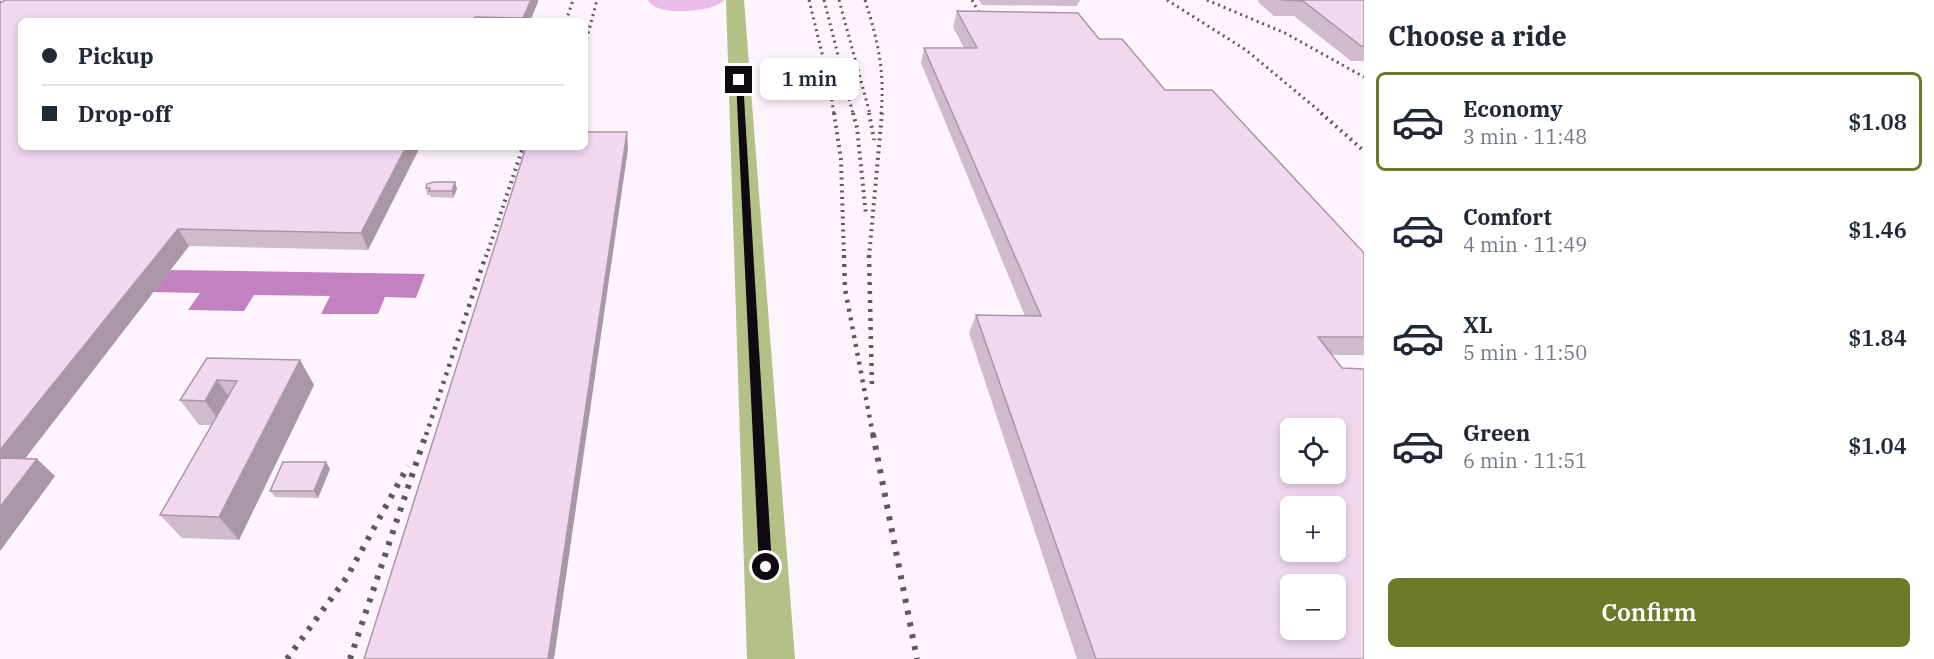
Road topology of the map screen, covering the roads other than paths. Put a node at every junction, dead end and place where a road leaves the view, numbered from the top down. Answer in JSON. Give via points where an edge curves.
{"nodes":[{"id":1,"x":735,"y":0,"type":"edge"},
{"id":2,"x":771,"y":659,"type":"edge"}],
"edges":[{"from":1,"to":2,"type":"lane"}]}
